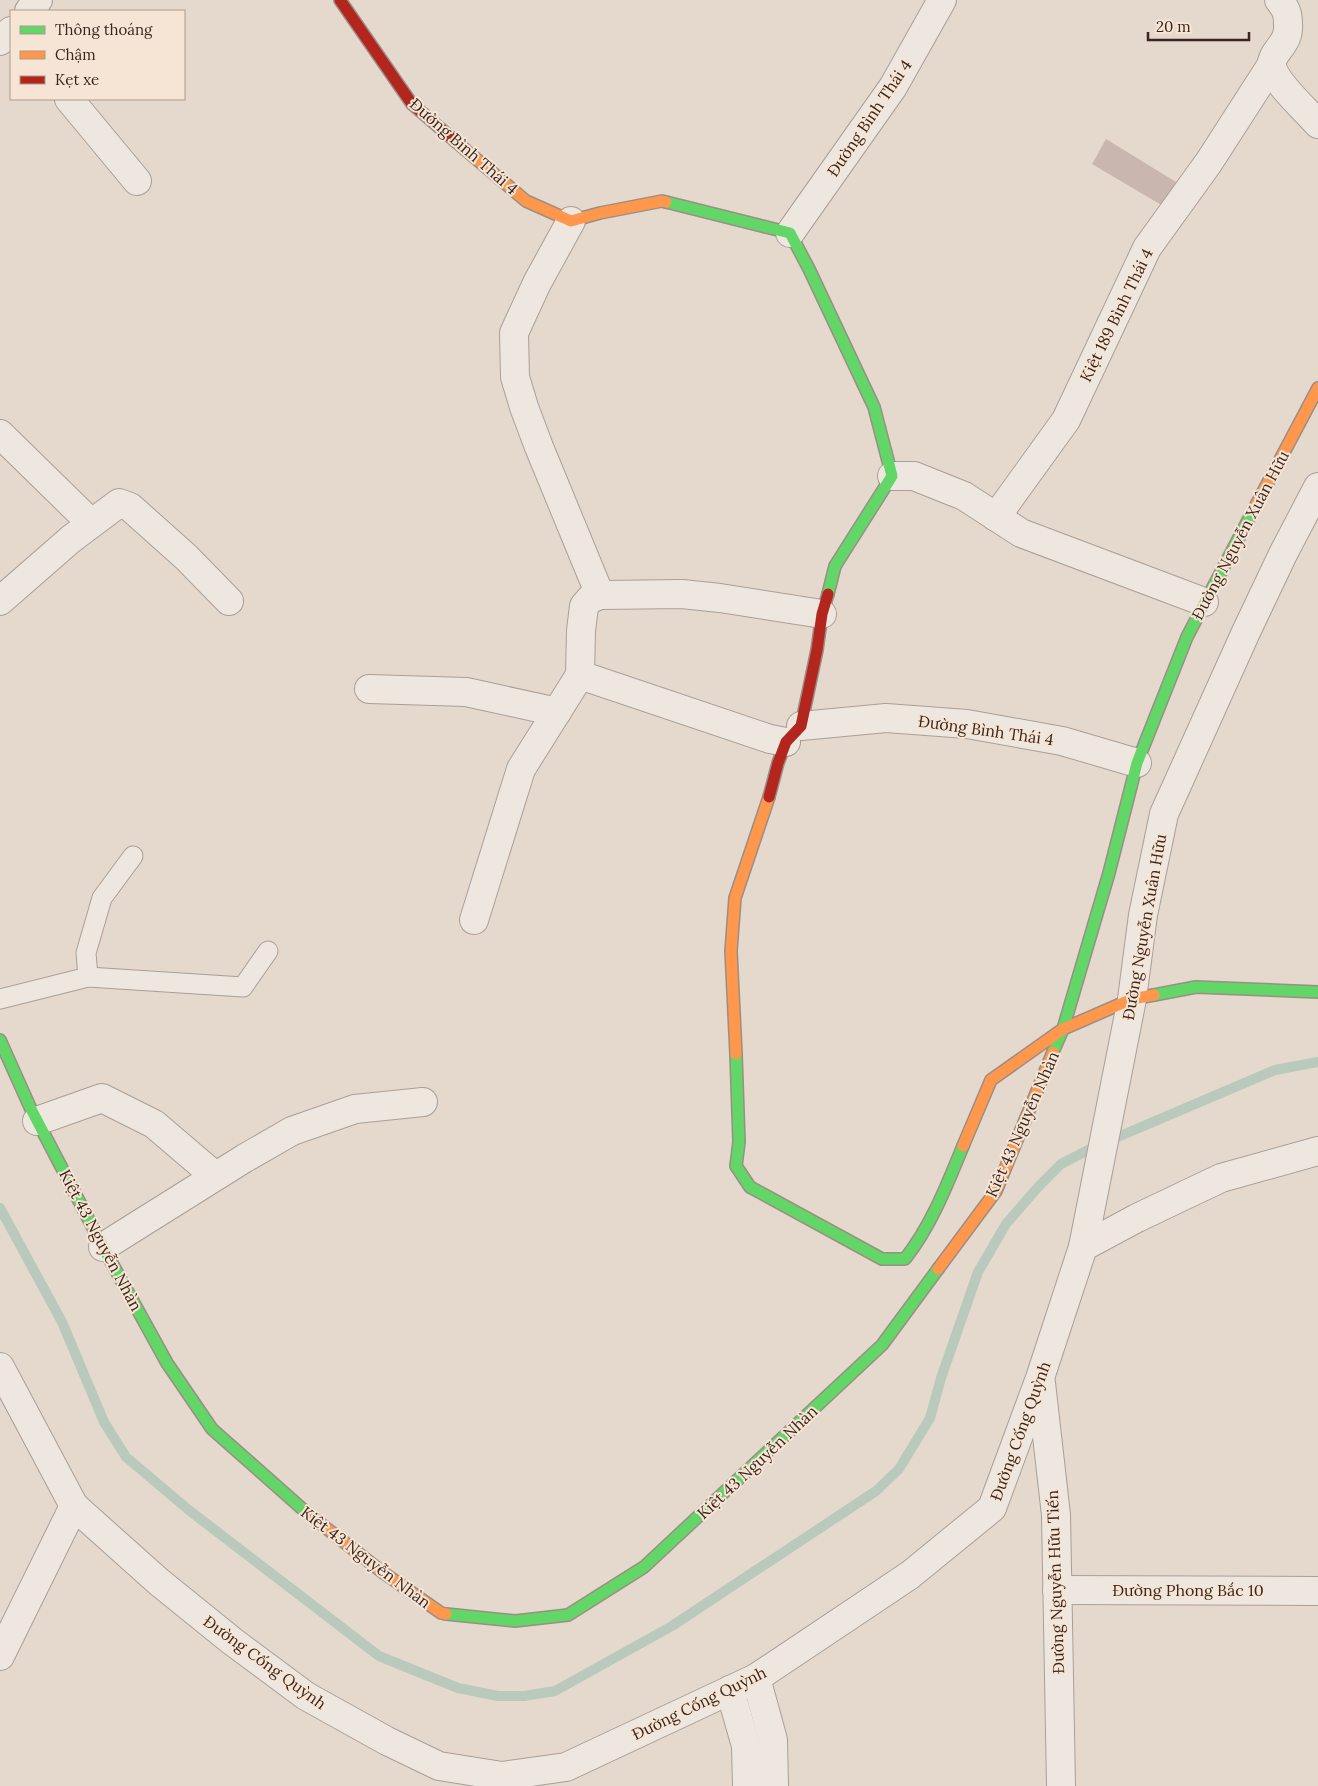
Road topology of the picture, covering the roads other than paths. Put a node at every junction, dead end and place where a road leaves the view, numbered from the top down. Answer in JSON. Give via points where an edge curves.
{"nodes":[{"id":1,"x":38,"y":0,"type":"edge"},
{"id":2,"x":340,"y":0,"type":"edge"},
{"id":3,"x":942,"y":0,"type":"edge"},
{"id":4,"x":1279,"y":0,"type":"edge"},
{"id":5,"x":30,"y":10,"type":"edge"},
{"id":6,"x":10,"y":32,"type":"edge"},
{"id":7,"x":0,"y":41,"type":"edge"},
{"id":8,"x":1272,"y":64,"type":"junction"},
{"id":9,"x":70,"y":100,"type":"edge"},
{"id":10,"x":1318,"y":124,"type":"edge"},
{"id":11,"x":137,"y":181,"type":"dead end"},
{"id":12,"x":571,"y":221,"type":"junction"},
{"id":13,"x":790,"y":233,"type":"junction"},
{"id":14,"x":1318,"y":388,"type":"edge"},
{"id":15,"x":0,"y":434,"type":"edge"},
{"id":16,"x":892,"y":476,"type":"junction"},
{"id":17,"x":1318,"y":487,"type":"edge"},
{"id":18,"x":996,"y":517,"type":"junction"},
{"id":19,"x":91,"y":523,"type":"junction"},
{"id":20,"x":600,"y":595,"type":"junction"},
{"id":21,"x":0,"y":601,"type":"edge"},
{"id":22,"x":229,"y":601,"type":"dead end"},
{"id":23,"x":1204,"y":602,"type":"junction"},
{"id":24,"x":822,"y":614,"type":"junction"},
{"id":25,"x":580,"y":675,"type":"junction"},
{"id":26,"x":369,"y":689,"type":"dead end"},
{"id":27,"x":557,"y":712,"type":"junction"},
{"id":28,"x":794,"y":734,"type":"junction"},
{"id":29,"x":1137,"y":763,"type":"junction"},
{"id":30,"x":133,"y":856,"type":"dead end"},
{"id":31,"x":474,"y":920,"type":"dead end"},
{"id":32,"x":268,"y":951,"type":"dead end"},
{"id":33,"x":88,"y":978,"type":"junction"},
{"id":34,"x":1318,"y":992,"type":"edge"},
{"id":35,"x":0,"y":999,"type":"edge"},
{"id":36,"x":1132,"y":999,"type":"junction"},
{"id":37,"x":1064,"y":1029,"type":"junction"},
{"id":38,"x":0,"y":1040,"type":"edge"},
{"id":39,"x":423,"y":1102,"type":"dead end"},
{"id":40,"x":37,"y":1121,"type":"junction"},
{"id":41,"x":1318,"y":1151,"type":"edge"},
{"id":42,"x":215,"y":1176,"type":"junction"},
{"id":43,"x":103,"y":1247,"type":"junction"},
{"id":44,"x":1083,"y":1247,"type":"junction"},
{"id":45,"x":0,"y":1367,"type":"edge"},
{"id":46,"x":1040,"y":1378,"type":"junction"},
{"id":47,"x":74,"y":1506,"type":"junction"},
{"id":48,"x":1057,"y":1590,"type":"junction"},
{"id":49,"x":1318,"y":1591,"type":"edge"},
{"id":50,"x":0,"y":1656,"type":"edge"},
{"id":51,"x":756,"y":1678,"type":"junction"},
{"id":52,"x":730,"y":1690,"type":"junction"},
{"id":53,"x":747,"y":1786,"type":"edge"},
{"id":54,"x":774,"y":1786,"type":"edge"},
{"id":55,"x":1060,"y":1786,"type":"edge"}],
"edges":[{"from":1,"to":5,"type":"street"},
{"from":2,"to":12,"type":"street","name":"Đường Bình Thái 4","via":[[412,104],[526,200]]},
{"from":3,"to":13,"type":"street","name":"Đường Bình Thái 4","via":[[893,87]]},
{"from":4,"to":8,"type":"street","name":"Kiệt 189 Bình Thái 4","via":[[1288,10],[1288,35]]},
{"from":6,"to":7,"type":"street"},
{"from":8,"to":10,"type":"street","via":[[1277,79]]},
{"from":8,"to":18,"type":"street","name":"Kiệt 189 Bình Thái 4","via":[[1210,162],[1147,248],[1066,420]]},
{"from":9,"to":11,"type":"street"},
{"from":12,"to":13,"type":"street","via":[[662,201]]},
{"from":12,"to":20,"type":"street","via":[[536,283],[514,333],[515,377],[524,407]]},
{"from":13,"to":16,"type":"street","via":[[874,408]]},
{"from":14,"to":23,"type":"street","name":"Đường Nguyễn Xuân Hữu"},
{"from":15,"to":19,"type":"street"},
{"from":16,"to":18,"type":"street","via":[[914,476],[964,496]]},
{"from":16,"to":24,"type":"street","via":[[835,566]]},
{"from":17,"to":36,"type":"street","name":"Đường Nguyễn Xuân Hữu","via":[[1246,632],[1164,814],[1143,915]]},
{"from":18,"to":23,"type":"street","via":[[1021,533]]},
{"from":19,"to":21,"type":"street"},
{"from":19,"to":22,"type":"street","via":[[119,503],[130,507]]},
{"from":20,"to":24,"type":"street","via":[[682,594]]},
{"from":20,"to":25,"type":"street","via":[[584,606]]},
{"from":23,"to":29,"type":"street","name":"Đường Nguyễn Xuân Hữu"},
{"from":24,"to":28,"type":"street","via":[[817,650]]},
{"from":25,"to":27,"type":"street"},
{"from":25,"to":28,"type":"street","name":"Đường Bình Thái 4","via":[[770,739]]},
{"from":26,"to":27,"type":"street","via":[[466,692]]},
{"from":27,"to":31,"type":"street","via":[[521,769]]},
{"from":28,"to":29,"type":"street","name":"Đường Bình Thái 4","via":[[886,718],[967,724],[1062,741]]},
{"from":28,"to":37,"type":"street","via":[[778,763],[735,898],[731,951],[739,1142],[736,1166],[750,1187],[882,1259],[905,1258],[919,1241],[950,1178],[991,1080]]},
{"from":29,"to":37,"type":"street","name":"Đường Nguyễn Xuân Hữu"},
{"from":30,"to":33,"type":"lane","via":[[102,898],[86,952]]},
{"from":32,"to":33,"type":"lane","via":[[243,987]]},
{"from":33,"to":35,"type":"lane"},
{"from":34,"to":36,"type":"street","via":[[1196,987]]},
{"from":36,"to":37,"type":"street"},
{"from":36,"to":44,"type":"street","name":"Đường Nguyễn Xuân Hữu"},
{"from":37,"to":43,"type":"street","name":"Kiệt 43 Nguyễn Nhàn","via":[[996,1191],[882,1345],[644,1567],[568,1616],[515,1621],[441,1613],[381,1572],[289,1498],[212,1429],[167,1362]]},
{"from":38,"to":40,"type":"street","name":"Kiệt 43 Nguyễn Nhàn"},
{"from":39,"to":42,"type":"street","via":[[355,1109],[292,1131]]},
{"from":40,"to":42,"type":"street","via":[[102,1098],[154,1124]]},
{"from":40,"to":43,"type":"street","name":"Kiệt 43 Nguyễn Nhàn"},
{"from":41,"to":44,"type":"street","via":[[1221,1178]]},
{"from":42,"to":43,"type":"street"},
{"from":44,"to":46,"type":"street","name":"Đường Cống Quỳnh"},
{"from":45,"to":47,"type":"street","name":"Đường Cống Quỳnh"},
{"from":46,"to":48,"type":"street","name":"Đường Nguyễn Hữu Tiến","via":[[1056,1515]]},
{"from":46,"to":51,"type":"street","name":"Đường Cống Quỳnh","via":[[992,1508],[910,1575]]},
{"from":47,"to":50,"type":"street"},
{"from":47,"to":52,"type":"street","name":"Đường Cống Quỳnh","via":[[159,1582],[306,1696],[439,1766],[502,1776],[566,1767]]},
{"from":48,"to":49,"type":"street","name":"Đường Phong Bắc 10"},
{"from":48,"to":55,"type":"street","name":"Đường Nguyễn Hữu Tiến"},
{"from":51,"to":52,"type":"street","name":"Đường Cống Quỳnh"},
{"from":51,"to":54,"type":"street","via":[[773,1740]]},
{"from":52,"to":53,"type":"street","via":[[746,1746]]}]}
